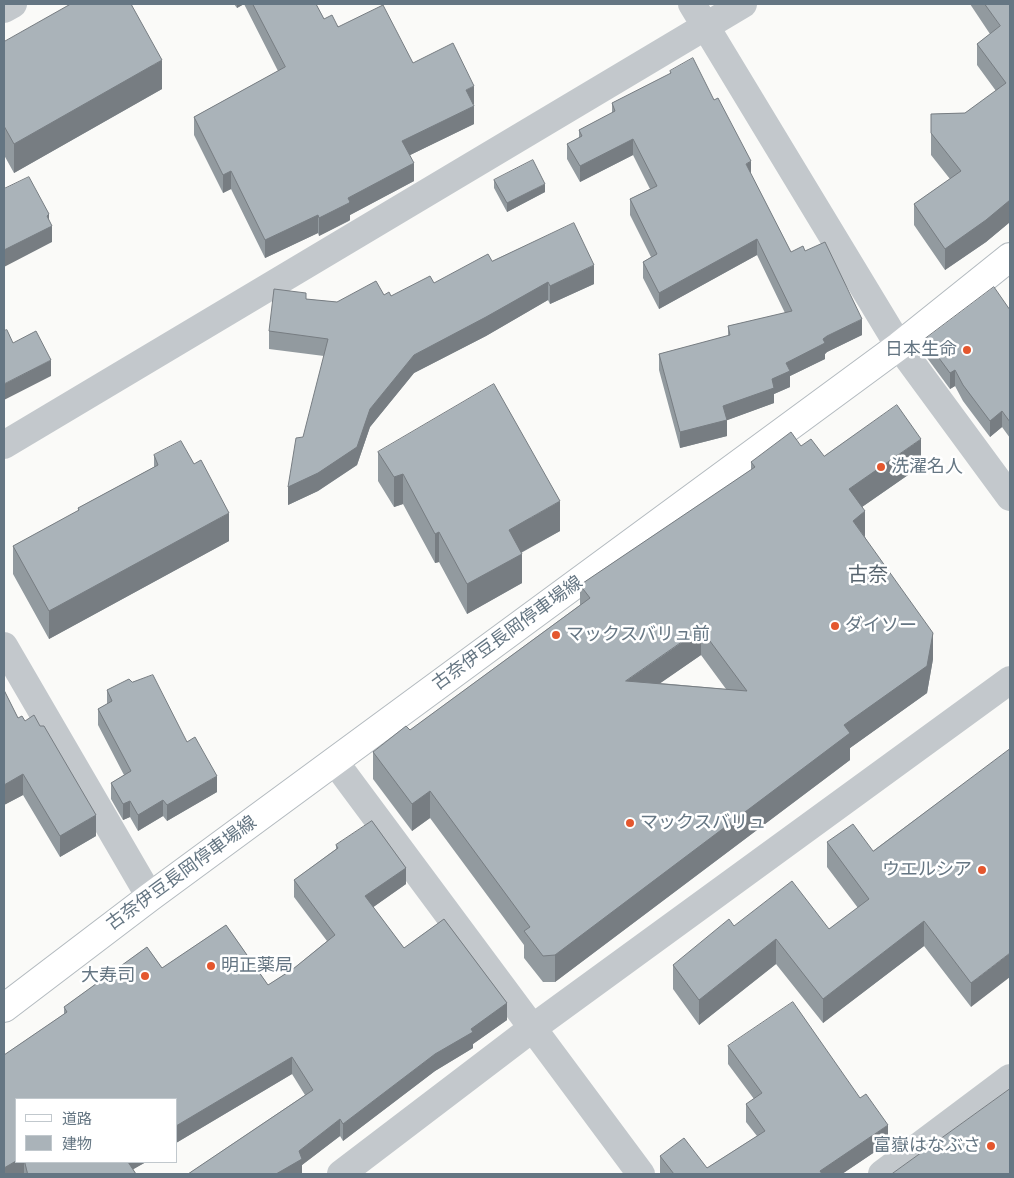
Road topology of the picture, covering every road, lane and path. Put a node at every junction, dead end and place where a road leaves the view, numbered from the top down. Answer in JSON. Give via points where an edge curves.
{"nodes":[{"id":1,"x":13,"y":4,"type":"edge"},
{"id":2,"x":743,"y":4,"type":"edge"},
{"id":3,"x":4,"y":9,"type":"edge"},
{"id":4,"x":699,"y":15,"type":"edge"},
{"id":5,"x":1010,"y":257,"type":"edge"},
{"id":6,"x":899,"y":346,"type":"junction"},
{"id":7,"x":4,"y":445,"type":"edge"},
{"id":8,"x":1010,"y":497,"type":"edge"},
{"id":9,"x":4,"y":646,"type":"edge"},
{"id":10,"x":1010,"y":680,"type":"edge"},
{"id":11,"x":335,"y":762,"type":"junction"},
{"id":12,"x":150,"y":897,"type":"junction"},
{"id":13,"x":4,"y":1008,"type":"edge"},
{"id":14,"x":534,"y":1028,"type":"junction"},
{"id":15,"x":1010,"y":1078,"type":"edge"},
{"id":16,"x":341,"y":1174,"type":"edge"},
{"id":17,"x":641,"y":1174,"type":"edge"},
{"id":18,"x":882,"y":1174,"type":"edge"}],
"edges":[{"from":1,"to":3,"type":"street"},
{"from":2,"to":4,"type":"street"},
{"from":4,"to":6,"type":"street"},
{"from":4,"to":7,"type":"street"},
{"from":5,"to":6,"type":"main road","name":"古奈伊豆長岡停車場線"},
{"from":6,"to":8,"type":"street"},
{"from":6,"to":11,"type":"main road","name":"古奈伊豆長岡停車場線"},
{"from":9,"to":12,"type":"street"},
{"from":10,"to":14,"type":"street"},
{"from":11,"to":12,"type":"main road","name":"古奈伊豆長岡停車場線"},
{"from":11,"to":14,"type":"street"},
{"from":12,"to":13,"type":"main road","name":"古奈伊豆長岡停車場線"},
{"from":14,"to":16,"type":"street"},
{"from":14,"to":17,"type":"street"},
{"from":15,"to":18,"type":"street"}]}
